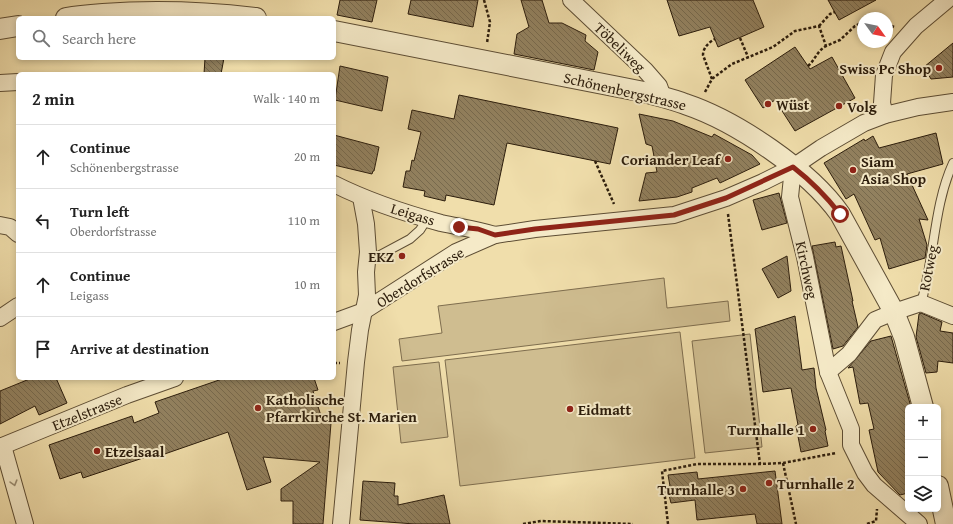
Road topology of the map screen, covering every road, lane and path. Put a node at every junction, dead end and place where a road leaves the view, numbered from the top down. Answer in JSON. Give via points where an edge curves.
{"nodes":[{"id":1,"x":484,"y":0,"type":"edge"},
{"id":2,"x":571,"y":0,"type":"edge"},
{"id":3,"x":947,"y":0,"type":"edge"},
{"id":4,"x":835,"y":12,"type":"dead end"},
{"id":5,"x":87,"y":16,"type":"edge"},
{"id":6,"x":240,"y":16,"type":"edge"},
{"id":7,"x":857,"y":25,"type":"edge"},
{"id":8,"x":16,"y":26,"type":"edge"},
{"id":9,"x":818,"y":26,"type":"junction"},
{"id":10,"x":0,"y":29,"type":"edge"},
{"id":11,"x":336,"y":31,"type":"edge"},
{"id":12,"x":740,"y":38,"type":"dead end"},
{"id":13,"x":715,"y":39,"type":"dead end"},
{"id":14,"x":826,"y":46,"type":"junction"},
{"id":15,"x":486,"y":49,"type":"dead end"},
{"id":16,"x":748,"y":57,"type":"junction"},
{"id":17,"x":808,"y":66,"type":"dead end"},
{"id":18,"x":712,"y":79,"type":"junction"},
{"id":19,"x":0,"y":82,"type":"edge"},
{"id":20,"x":16,"y":82,"type":"edge"},
{"id":21,"x":705,"y":92,"type":"dead end"},
{"id":22,"x":663,"y":97,"type":"junction"},
{"id":23,"x":953,"y":102,"type":"edge"},
{"id":24,"x":885,"y":115,"type":"junction"},
{"id":25,"x":594,"y":161,"type":"dead end"},
{"id":26,"x":953,"y":163,"type":"edge"},
{"id":27,"x":793,"y":167,"type":"junction"},
{"id":28,"x":336,"y":185,"type":"edge"},
{"id":29,"x":361,"y":197,"type":"junction"},
{"id":30,"x":726,"y":198,"type":"junction"},
{"id":31,"x":616,"y":208,"type":"dead end"},
{"id":32,"x":427,"y":219,"type":"junction"},
{"id":33,"x":0,"y":225,"type":"edge"},
{"id":34,"x":16,"y":232,"type":"edge"},
{"id":35,"x":495,"y":235,"type":"junction"},
{"id":36,"x":367,"y":262,"type":"junction"},
{"id":37,"x":921,"y":303,"type":"junction"},
{"id":38,"x":16,"y":307,"type":"edge"},
{"id":39,"x":364,"y":311,"type":"junction"},
{"id":40,"x":894,"y":312,"type":"junction"},
{"id":41,"x":953,"y":316,"type":"edge"},
{"id":42,"x":0,"y":318,"type":"edge"},
{"id":43,"x":336,"y":321,"type":"edge"},
{"id":44,"x":828,"y":372,"type":"junction"},
{"id":45,"x":169,"y":380,"type":"edge"},
{"id":46,"x":922,"y":404,"type":"edge"},
{"id":47,"x":851,"y":445,"type":"junction"},
{"id":48,"x":2,"y":446,"type":"edge"},
{"id":49,"x":784,"y":463,"type":"junction"},
{"id":50,"x":760,"y":464,"type":"junction"},
{"id":51,"x":941,"y":500,"type":"edge"},
{"id":52,"x":25,"y":524,"type":"edge"},
{"id":53,"x":341,"y":524,"type":"edge"},
{"id":54,"x":523,"y":524,"type":"edge"},
{"id":55,"x":632,"y":524,"type":"edge"},
{"id":56,"x":668,"y":524,"type":"edge"},
{"id":57,"x":796,"y":524,"type":"edge"},
{"id":58,"x":919,"y":524,"type":"edge"},
{"id":59,"x":946,"y":524,"type":"edge"}],
"edges":[{"from":1,"to":15,"type":"path","via":[[490,22]]},
{"from":2,"to":22,"type":"street","name":"Töbeliweg","via":[[645,70],[659,86]]},
{"from":3,"to":24,"type":"street","via":[[916,26],[893,52],[884,75],[882,103]]},
{"from":4,"to":9,"type":"path"},
{"from":5,"to":6,"type":"street","via":[[130,12],[217,13]]},
{"from":7,"to":14,"type":"path","via":[[840,40]]},
{"from":8,"to":10,"type":"street"},
{"from":9,"to":14,"type":"path"},
{"from":9,"to":16,"type":"path","via":[[795,30],[773,47]]},
{"from":11,"to":22,"type":"street","name":"Schönenbergstrasse"},
{"from":12,"to":16,"type":"path"},
{"from":13,"to":18,"type":"path","via":[[710,41],[702,55]]},
{"from":14,"to":17,"type":"path","via":[[820,49]]},
{"from":16,"to":18,"type":"path","via":[[732,64]]},
{"from":18,"to":21,"type":"path"},
{"from":19,"to":20,"type":"street"},
{"from":22,"to":27,"type":"street","name":"Schönenbergstrasse","via":[[692,106],[728,124]]},
{"from":23,"to":24,"type":"street","name":"Oberdorfstrasse"},
{"from":24,"to":27,"type":"street","name":"Oberdorfstrasse","via":[[864,124]]},
{"from":25,"to":31,"type":"path"},
{"from":26,"to":37,"type":"lane","name":"Rotweg","via":[[938,216]]},
{"from":27,"to":30,"type":"street","name":"Oberdorfstrasse"},
{"from":27,"to":40,"type":"street","name":"Schönenbergstrasse","via":[[817,186],[840,214]]},
{"from":27,"to":44,"type":"street","name":"Kirchweg","via":[[790,197]]},
{"from":28,"to":29,"type":"street","name":"Leigass"},
{"from":29,"to":32,"type":"street","name":"Leigass"},
{"from":29,"to":36,"type":"street","via":[[366,224]]},
{"from":30,"to":35,"type":"street","name":"Oberdorfstrasse","via":[[674,215]]},
{"from":30,"to":50,"type":"path"},
{"from":32,"to":35,"type":"street","name":"Leigass"},
{"from":32,"to":36,"type":"lane","via":[[410,239]]},
{"from":33,"to":34,"type":"street","via":[[10,227]]},
{"from":35,"to":39,"type":"street","name":"Oberdorfstrasse","via":[[456,252]]},
{"from":36,"to":39,"type":"street","via":[[367,295]]},
{"from":37,"to":40,"type":"street"},
{"from":37,"to":41,"type":"street"},
{"from":38,"to":42,"type":"street"},
{"from":39,"to":43,"type":"street"},
{"from":39,"to":53,"type":"street","via":[[356,362]]},
{"from":40,"to":44,"type":"street","via":[[875,320],[849,354]]},
{"from":40,"to":46,"type":"street","name":"Schönenbergstrasse","via":[[904,337]]},
{"from":44,"to":47,"type":"street","name":"Kirchweg","via":[[851,429]]},
{"from":45,"to":48,"type":"street","name":"Etzelstrasse"},
{"from":47,"to":49,"type":"path","via":[[837,452]]},
{"from":47,"to":58,"type":"street","name":"Kirchweg","via":[[874,485]]},
{"from":48,"to":52,"type":"street","one_way":true},
{"from":49,"to":50,"type":"path"},
{"from":49,"to":57,"type":"path"},
{"from":50,"to":56,"type":"path","via":[[697,464],[662,471]]},
{"from":51,"to":59,"type":"street"},
{"from":54,"to":55,"type":"path","via":[[541,521]]}]}
